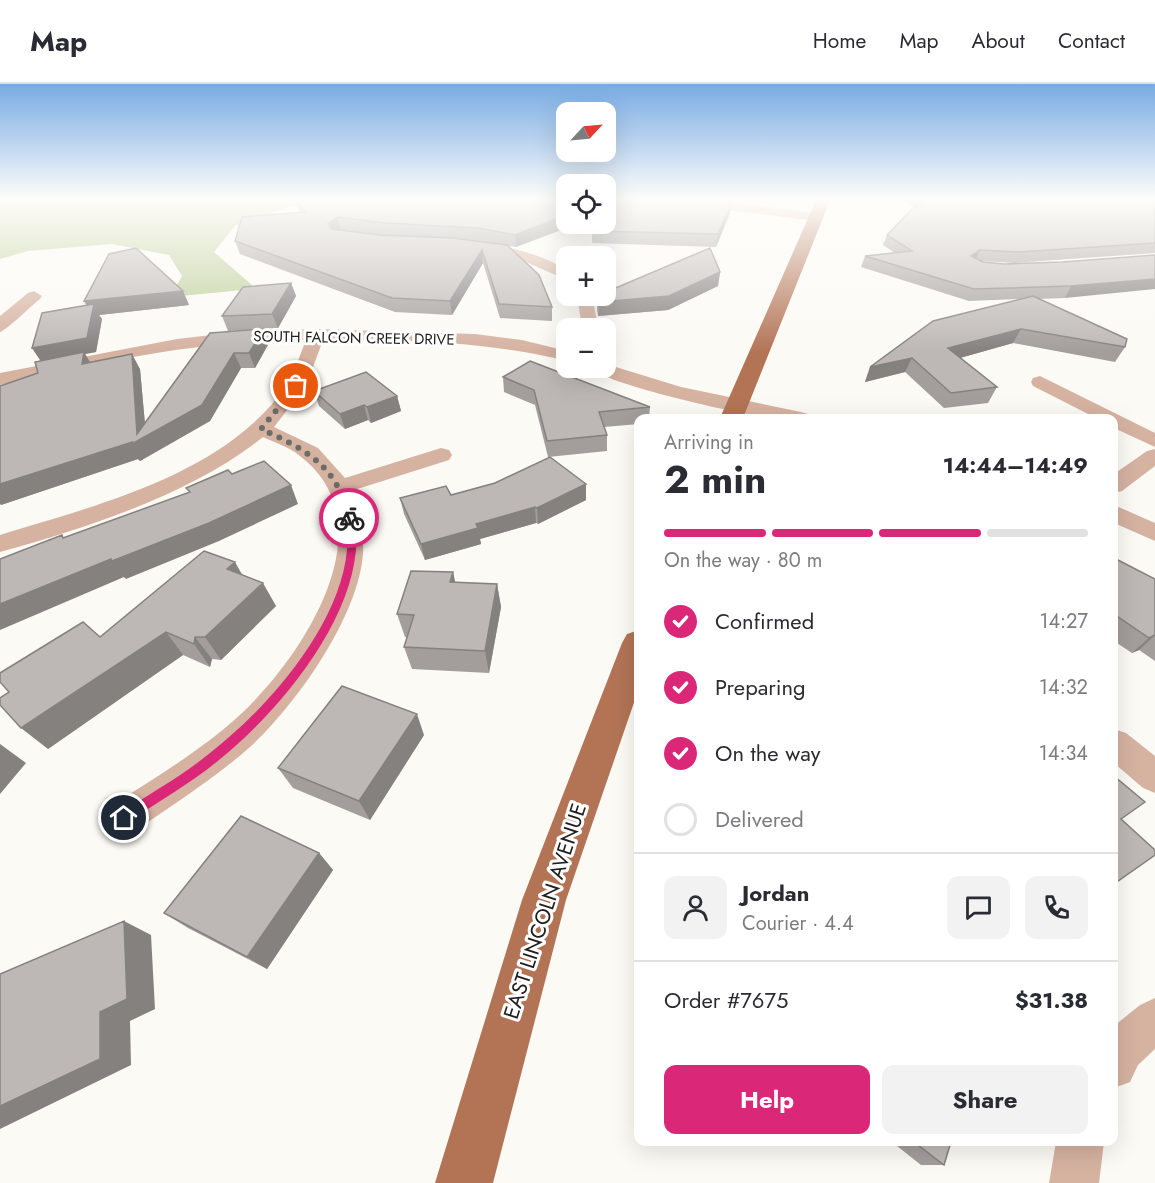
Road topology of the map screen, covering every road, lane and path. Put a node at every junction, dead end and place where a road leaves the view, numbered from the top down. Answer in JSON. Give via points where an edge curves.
{"nodes":[{"id":1,"x":495,"y":249,"type":"edge"},
{"id":2,"x":802,"y":249,"type":"edge"},
{"id":3,"x":556,"y":269,"type":"edge"},
{"id":4,"x":34,"y":296,"type":"dead end"},
{"id":5,"x":0,"y":327,"type":"edge"},
{"id":6,"x":317,"y":334,"type":"junction"},
{"id":7,"x":556,"y":352,"type":"edge"},
{"id":8,"x":616,"y":374,"type":"edge"},
{"id":9,"x":0,"y":379,"type":"edge"},
{"id":10,"x":1040,"y":382,"type":"dead end"},
{"id":11,"x":734,"y":412,"type":"edge"},
{"id":12,"x":756,"y":414,"type":"edge"},
{"id":13,"x":1103,"y":414,"type":"edge"},
{"id":14,"x":1118,"y":422,"type":"edge"},
{"id":15,"x":261,"y":429,"type":"junction"},
{"id":16,"x":1155,"y":441,"type":"edge"},
{"id":17,"x":441,"y":455,"type":"dead end"},
{"id":18,"x":1155,"y":456,"type":"edge"},
{"id":19,"x":1118,"y":482,"type":"edge"},
{"id":20,"x":338,"y":488,"type":"junction"},
{"id":21,"x":1118,"y":515,"type":"edge"},
{"id":22,"x":1155,"y":533,"type":"edge"},
{"id":23,"x":0,"y":544,"type":"edge"},
{"id":24,"x":634,"y":656,"type":"edge"},
{"id":25,"x":1118,"y":746,"type":"edge"},
{"id":26,"x":1155,"y":777,"type":"edge"},
{"id":27,"x":124,"y":818,"type":"dead end"},
{"id":28,"x":1155,"y":1020,"type":"edge"},
{"id":29,"x":1118,"y":1058,"type":"edge"},
{"id":30,"x":1079,"y":1146,"type":"edge"},
{"id":31,"x":464,"y":1183,"type":"edge"},
{"id":32,"x":1074,"y":1183,"type":"edge"}],
"edges":[{"from":1,"to":3,"type":"street","via":[[525,255]]},
{"from":2,"to":11,"type":"main road"},
{"from":4,"to":5,"type":"street"},
{"from":6,"to":7,"type":"street","name":"SOUTH FALCON CREEK DRIVE","via":[[454,338]]},
{"from":6,"to":9,"type":"street","name":"SOUTH FALCON CREEK DRIVE","via":[[237,337],[161,347]]},
{"from":6,"to":15,"type":"street","via":[[296,386]]},
{"from":8,"to":11,"type":"street"},
{"from":10,"to":13,"type":"street"},
{"from":11,"to":12,"type":"street"},
{"from":14,"to":16,"type":"street"},
{"from":15,"to":20,"type":"street","via":[[308,452]]},
{"from":15,"to":23,"type":"street","via":[[228,455],[133,501]]},
{"from":17,"to":20,"type":"street"},
{"from":18,"to":19,"type":"street"},
{"from":20,"to":27,"type":"street","via":[[349,515],[351,549],[345,584],[324,630],[297,671],[255,721],[214,758]]},
{"from":21,"to":22,"type":"street"},
{"from":24,"to":31,"type":"main road","name":"EAST LINCOLN AVENUE","via":[[544,900]]},
{"from":25,"to":26,"type":"street"},
{"from":28,"to":29,"type":"street","via":[[1122,1049]]},
{"from":30,"to":32,"type":"street"}]}
